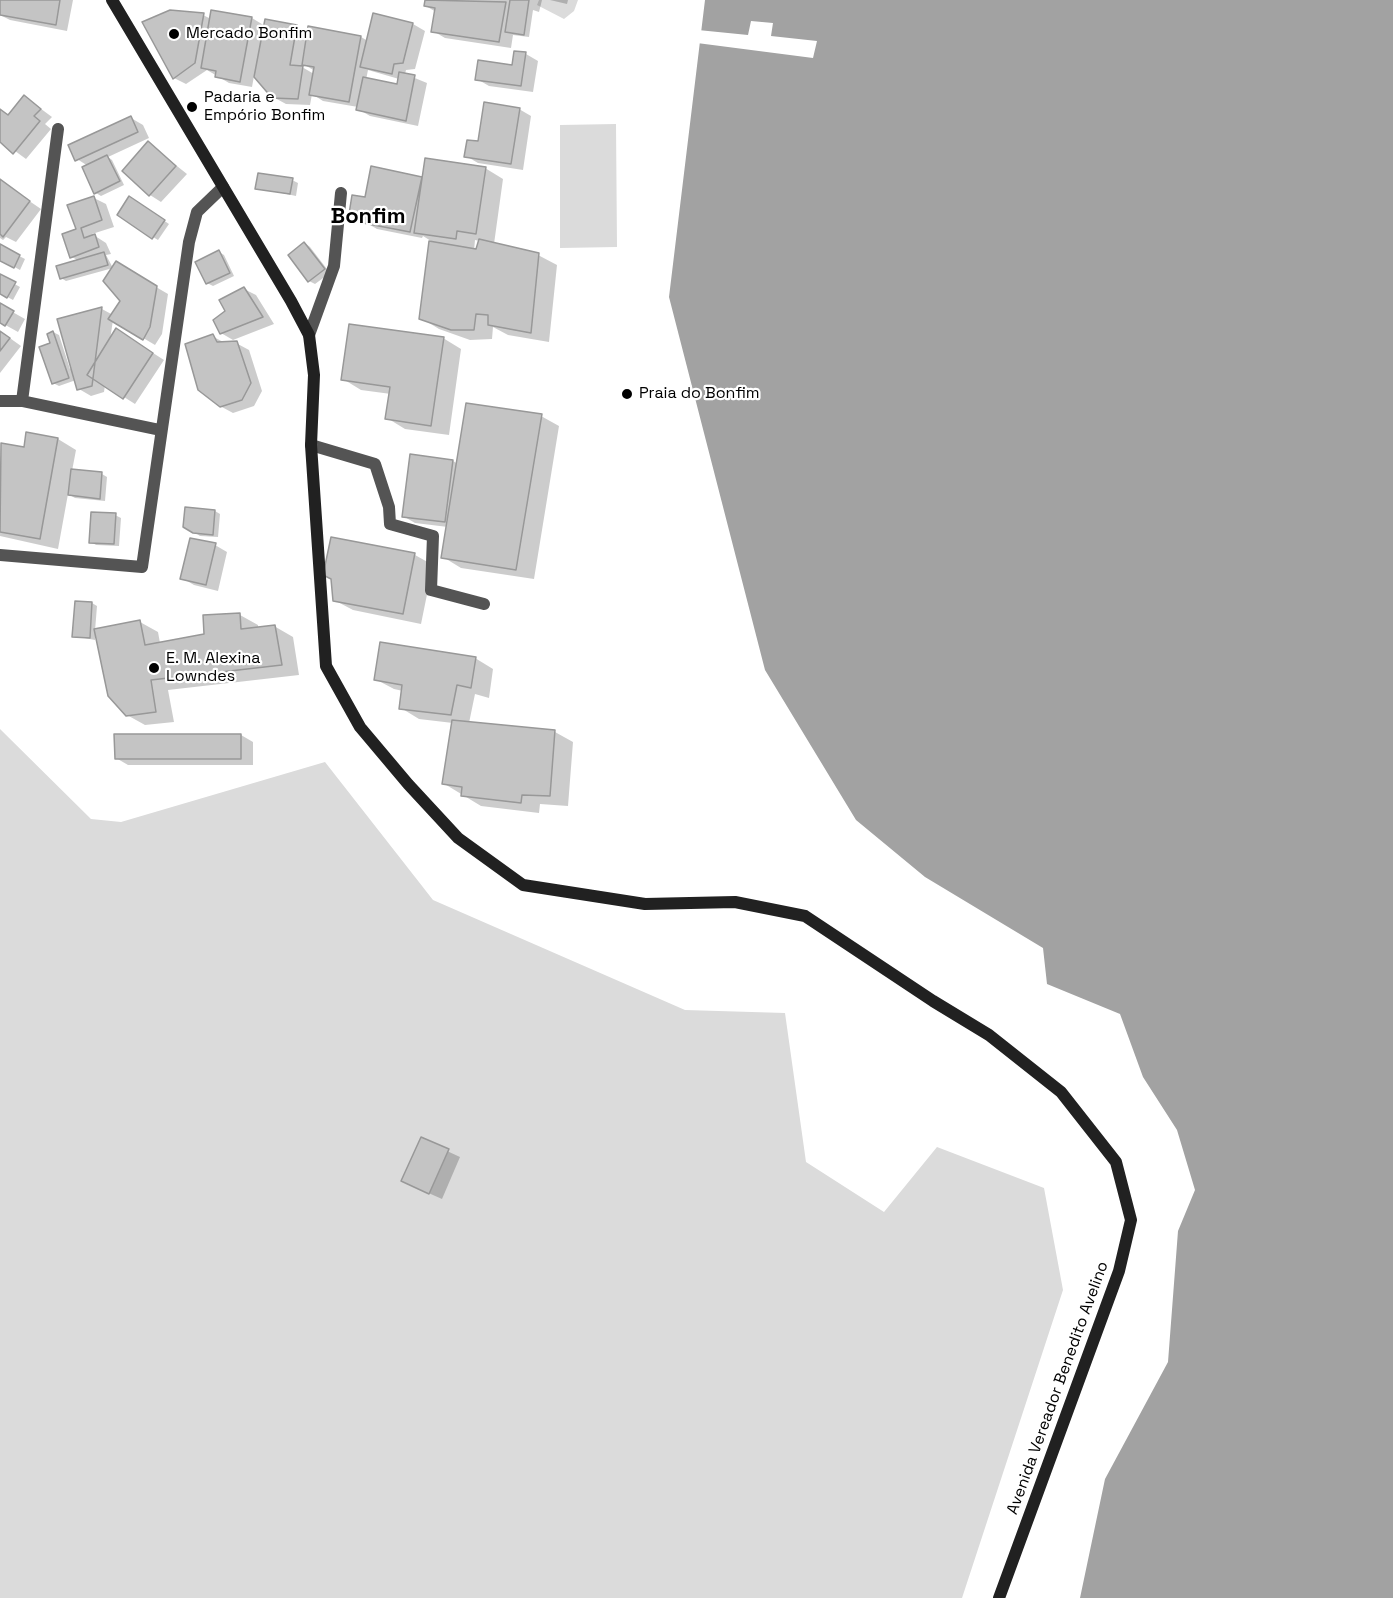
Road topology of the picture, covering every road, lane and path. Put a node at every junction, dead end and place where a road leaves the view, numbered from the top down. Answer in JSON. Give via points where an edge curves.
{"nodes":[{"id":1,"x":112,"y":0,"type":"edge"},
{"id":2,"x":58,"y":129,"type":"dead end"},
{"id":3,"x":223,"y":187,"type":"junction"},
{"id":4,"x":341,"y":193,"type":"dead end"},
{"id":5,"x":309,"y":335,"type":"junction"},
{"id":6,"x":0,"y":401,"type":"edge"},
{"id":7,"x":22,"y":401,"type":"junction"},
{"id":8,"x":160,"y":430,"type":"junction"},
{"id":9,"x":311,"y":445,"type":"junction"},
{"id":10,"x":0,"y":555,"type":"edge"},
{"id":11,"x":484,"y":604,"type":"dead end"},
{"id":12,"x":999,"y":1598,"type":"edge"}],
"edges":[{"from":1,"to":3,"type":"main road","name":"Avenida Vereador Benedito Avelino"},
{"from":2,"to":7,"type":"street"},
{"from":3,"to":5,"type":"main road","name":"Avenida Vereador Benedito Avelino"},
{"from":3,"to":8,"type":"street","via":[[196,212]]},
{"from":4,"to":5,"type":"street","via":[[334,266]]},
{"from":5,"to":9,"type":"main road","name":"Avenida Vereador Benedito Avelino","via":[[314,375]]},
{"from":6,"to":7,"type":"street"},
{"from":7,"to":8,"type":"street"},
{"from":8,"to":10,"type":"street","via":[[142,567]]},
{"from":9,"to":11,"type":"street","via":[[375,464],[389,507],[390,524],[433,536],[431,590]]},
{"from":9,"to":12,"type":"main road","name":"Avenida Vereador Benedito Avelino","via":[[326,666],[360,727],[459,838],[523,885],[645,904],[735,902],[805,916],[989,1035],[1061,1092],[1116,1162],[1131,1220],[1119,1271]]}]}
